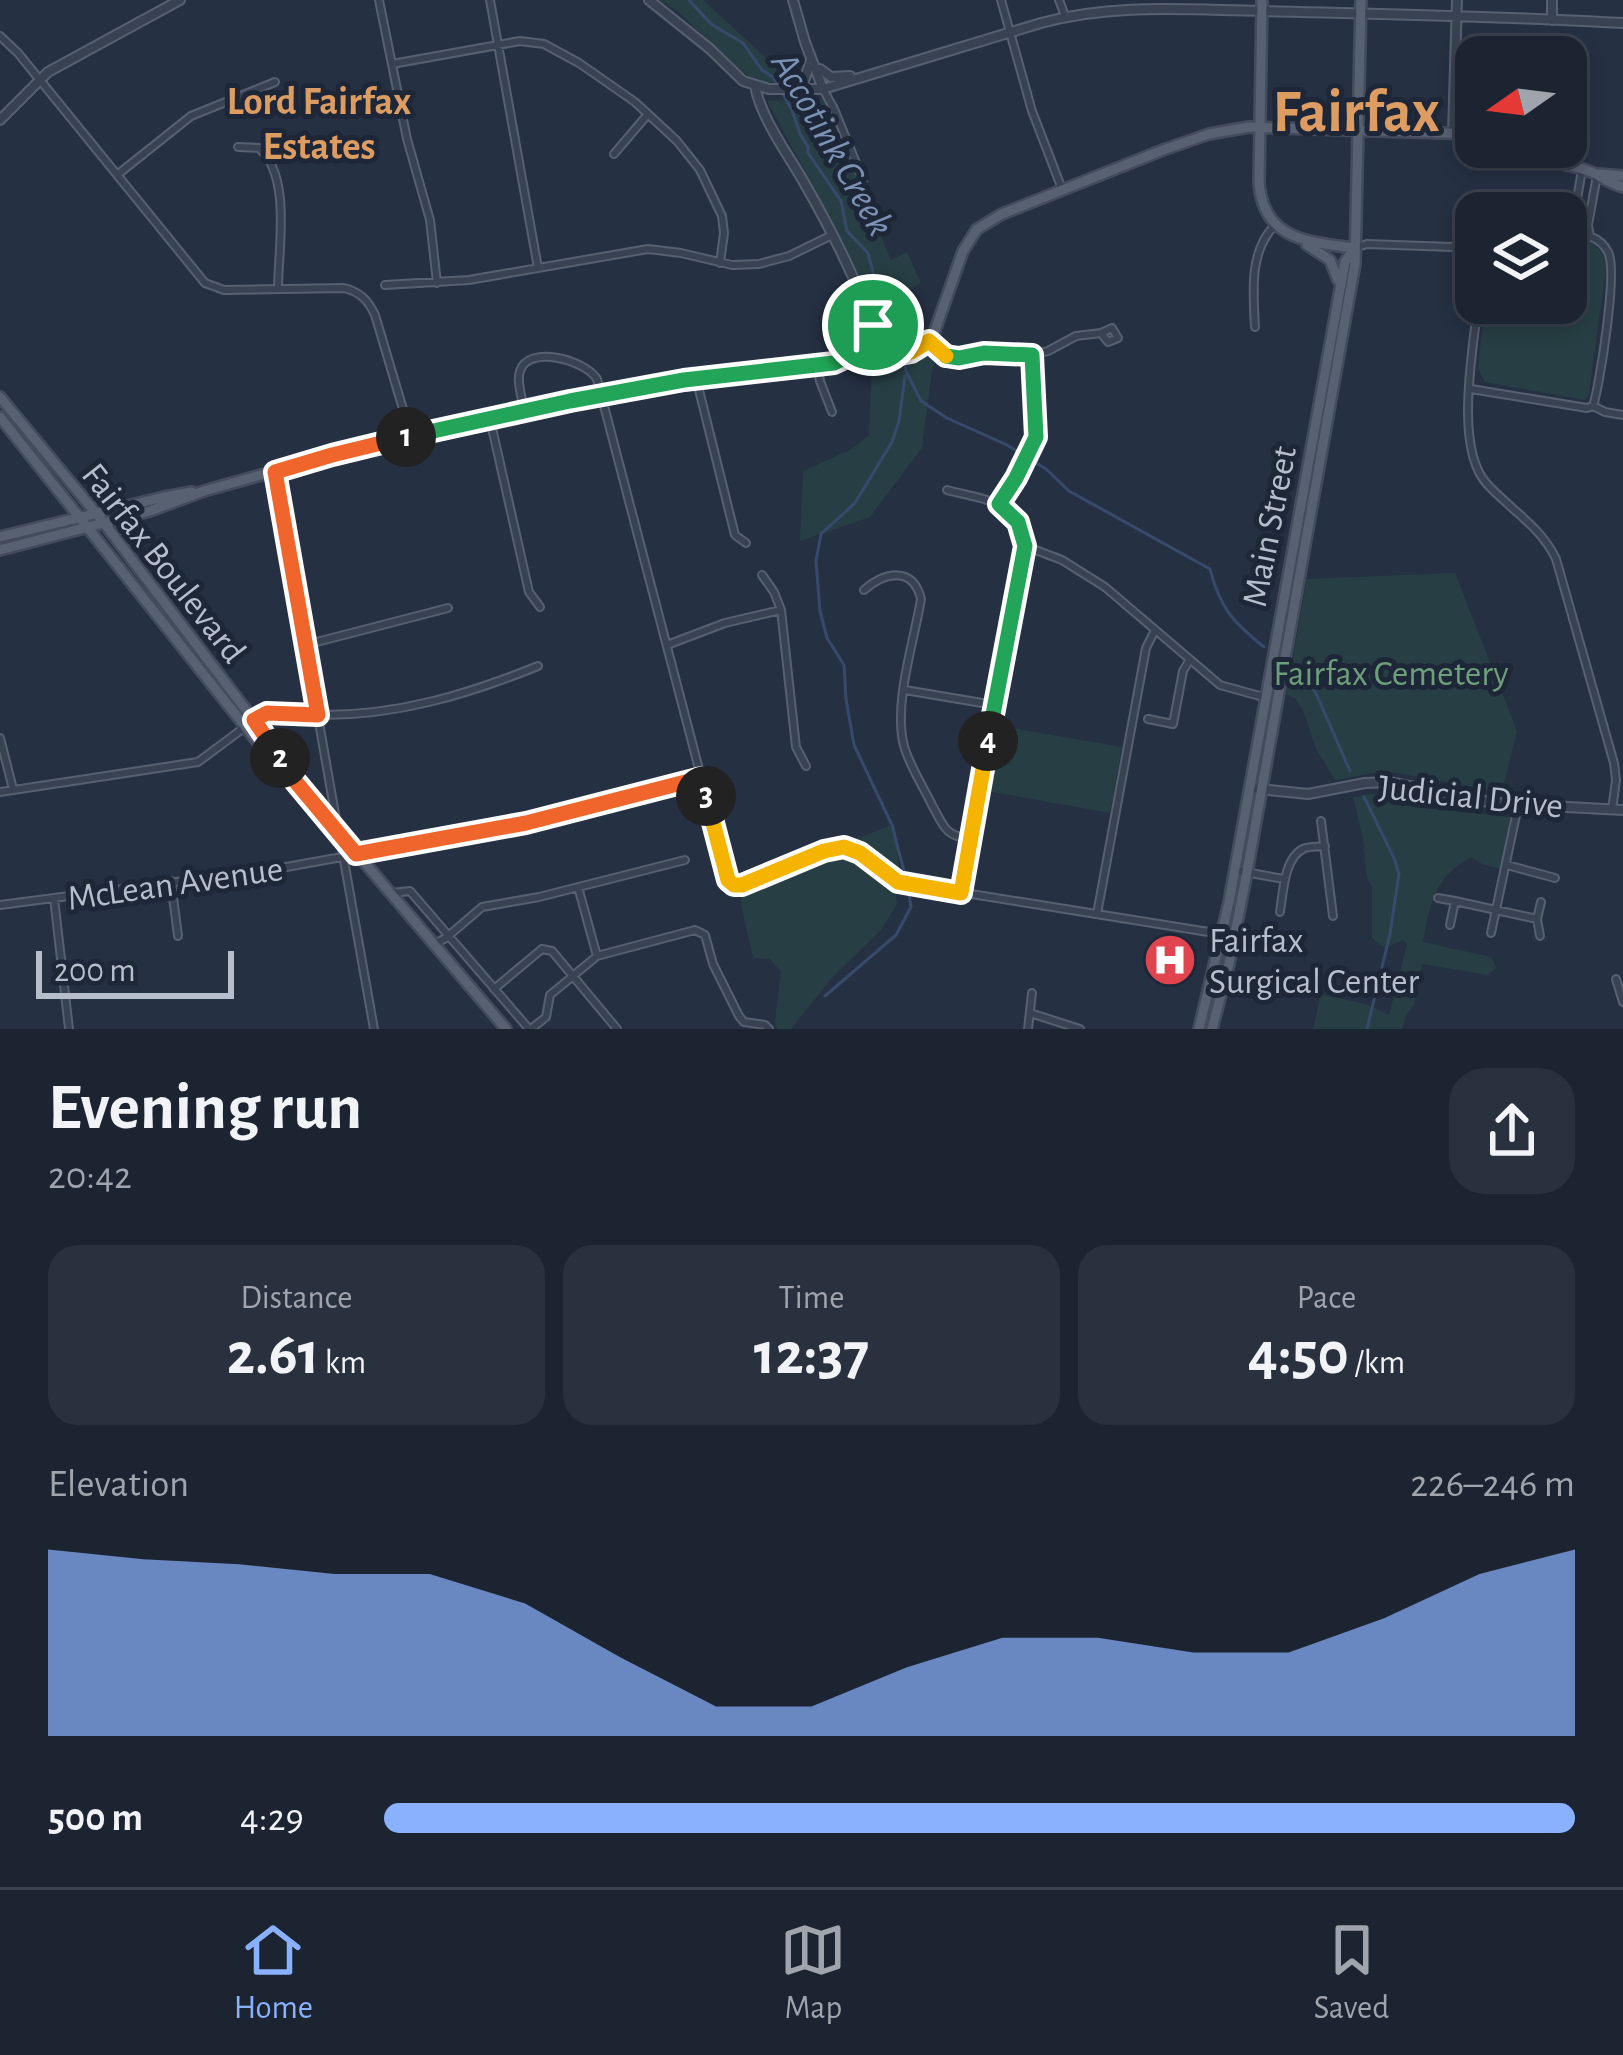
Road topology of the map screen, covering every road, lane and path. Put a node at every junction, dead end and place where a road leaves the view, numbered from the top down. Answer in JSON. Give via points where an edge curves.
{"nodes":[{"id":1,"x":181,"y":0,"type":"edge"},
{"id":2,"x":379,"y":0,"type":"edge"},
{"id":3,"x":490,"y":0,"type":"edge"},
{"id":4,"x":649,"y":0,"type":"edge"},
{"id":5,"x":793,"y":0,"type":"edge"},
{"id":6,"x":1001,"y":0,"type":"edge"},
{"id":7,"x":1059,"y":0,"type":"edge"},
{"id":8,"x":1361,"y":0,"type":"edge"},
{"id":9,"x":1457,"y":0,"type":"edge"},
{"id":10,"x":1552,"y":0,"type":"edge"},
{"id":11,"x":1261,"y":6,"type":"edge"},
{"id":12,"x":1360,"y":14,"type":"junction"},
{"id":13,"x":1065,"y":16,"type":"junction"},
{"id":14,"x":1456,"y":17,"type":"junction"},
{"id":15,"x":1552,"y":20,"type":"junction"},
{"id":16,"x":1623,"y":23,"type":"edge"},
{"id":17,"x":1011,"y":33,"type":"junction"},
{"id":18,"x":0,"y":36,"type":"edge"},
{"id":19,"x":498,"y":45,"type":"junction"},
{"id":20,"x":812,"y":58,"type":"junction"},
{"id":21,"x":392,"y":64,"type":"junction"},
{"id":22,"x":866,"y":75,"type":"junction"},
{"id":23,"x":39,"y":79,"type":"junction"},
{"id":24,"x":275,"y":82,"type":"dead end"},
{"id":25,"x":755,"y":86,"type":"junction"},
{"id":26,"x":823,"y":89,"type":"junction"},
{"id":27,"x":798,"y":90,"type":"junction"},
{"id":28,"x":649,"y":114,"type":"junction"},
{"id":29,"x":0,"y":120,"type":"edge"},
{"id":30,"x":1260,"y":128,"type":"junction"},
{"id":31,"x":1357,"y":130,"type":"junction"},
{"id":32,"x":1453,"y":133,"type":"joint"},
{"id":33,"x":238,"y":147,"type":"dead end"},
{"id":34,"x":614,"y":154,"type":"dead end"},
{"id":35,"x":1573,"y":168,"type":"edge"},
{"id":36,"x":1582,"y":170,"type":"junction"},
{"id":37,"x":1597,"y":174,"type":"junction"},
{"id":38,"x":117,"y":176,"type":"junction"},
{"id":39,"x":1623,"y":176,"type":"edge"},
{"id":40,"x":863,"y":181,"type":"dead end"},
{"id":41,"x":1623,"y":187,"type":"edge"},
{"id":42,"x":1062,"y":189,"type":"junction"},
{"id":43,"x":1578,"y":192,"type":"edge"},
{"id":44,"x":1276,"y":224,"type":"junction"},
{"id":45,"x":832,"y":235,"type":"junction"},
{"id":46,"x":1587,"y":235,"type":"edge"},
{"id":47,"x":1590,"y":236,"type":"junction"},
{"id":48,"x":1297,"y":239,"type":"junction"},
{"id":49,"x":1455,"y":246,"type":"edge"},
{"id":50,"x":1354,"y":248,"type":"junction"},
{"id":51,"x":720,"y":262,"type":"junction"},
{"id":52,"x":538,"y":268,"type":"junction"},
{"id":53,"x":436,"y":283,"type":"junction"},
{"id":54,"x":385,"y":285,"type":"dead end"},
{"id":55,"x":278,"y":289,"type":"junction"},
{"id":56,"x":1338,"y":299,"type":"junction"},
{"id":57,"x":1476,"y":324,"type":"edge"},
{"id":58,"x":873,"y":325,"type":"junction"},
{"id":59,"x":1256,"y":327,"type":"dead end"},
{"id":60,"x":1102,"y":333,"type":"dead end"},
{"id":61,"x":929,"y":341,"type":"junction"},
{"id":62,"x":1032,"y":355,"type":"junction"},
{"id":63,"x":888,"y":357,"type":"junction"},
{"id":64,"x":834,"y":363,"type":"junction"},
{"id":65,"x":817,"y":365,"type":"junction"},
{"id":66,"x":696,"y":378,"type":"junction"},
{"id":67,"x":1471,"y":389,"type":"junction"},
{"id":68,"x":601,"y":395,"type":"junction"},
{"id":69,"x":0,"y":397,"type":"edge"},
{"id":70,"x":1593,"y":406,"type":"junction"},
{"id":71,"x":524,"y":411,"type":"junction"},
{"id":72,"x":832,"y":412,"type":"dead end"},
{"id":73,"x":1623,"y":415,"type":"edge"},
{"id":74,"x":0,"y":417,"type":"edge"},
{"id":75,"x":490,"y":419,"type":"junction"},
{"id":76,"x":411,"y":436,"type":"junction"},
{"id":77,"x":275,"y":472,"type":"junction"},
{"id":78,"x":947,"y":490,"type":"dead end"},
{"id":79,"x":1307,"y":501,"type":"junction"},
{"id":80,"x":999,"y":504,"type":"junction"},
{"id":81,"x":100,"y":519,"type":"junction"},
{"id":82,"x":84,"y":523,"type":"junction"},
{"id":83,"x":0,"y":537,"type":"edge"},
{"id":84,"x":746,"y":543,"type":"dead end"},
{"id":85,"x":1025,"y":546,"type":"junction"},
{"id":86,"x":0,"y":550,"type":"edge"},
{"id":87,"x":762,"y":575,"type":"dead end"},
{"id":88,"x":864,"y":590,"type":"dead end"},
{"id":89,"x":540,"y":607,"type":"dead end"},
{"id":90,"x":448,"y":608,"type":"dead end"},
{"id":91,"x":781,"y":610,"type":"junction"},
{"id":92,"x":1154,"y":630,"type":"junction"},
{"id":93,"x":305,"y":644,"type":"junction"},
{"id":94,"x":667,"y":645,"type":"junction"},
{"id":95,"x":1189,"y":661,"type":"junction"},
{"id":96,"x":538,"y":666,"type":"dead end"},
{"id":97,"x":905,"y":690,"type":"junction"},
{"id":98,"x":1270,"y":698,"type":"junction"},
{"id":99,"x":994,"y":705,"type":"junction"},
{"id":100,"x":318,"y":715,"type":"junction"},
{"id":101,"x":1148,"y":719,"type":"dead end"},
{"id":102,"x":249,"y":723,"type":"junction"},
{"id":103,"x":0,"y":738,"type":"edge"},
{"id":104,"x":806,"y":766,"type":"dead end"},
{"id":105,"x":701,"y":778,"type":"junction"},
{"id":106,"x":1249,"y":788,"type":"junction"},
{"id":107,"x":13,"y":789,"type":"junction"},
{"id":108,"x":1262,"y":790,"type":"junction"},
{"id":109,"x":0,"y":792,"type":"edge"},
{"id":110,"x":1518,"y":806,"type":"junction"},
{"id":111,"x":1611,"y":810,"type":"junction"},
{"id":112,"x":1623,"y":810,"type":"edge"},
{"id":113,"x":1321,"y":821,"type":"dead end"},
{"id":114,"x":339,"y":834,"type":"junction"},
{"id":115,"x":971,"y":839,"type":"junction"},
{"id":116,"x":1325,"y":846,"type":"junction"},
{"id":117,"x":356,"y":854,"type":"junction"},
{"id":118,"x":343,"y":857,"type":"junction"},
{"id":119,"x":685,"y":860,"type":"dead end"},
{"id":120,"x":1505,"y":864,"type":"junction"},
{"id":121,"x":1241,"y":871,"type":"junction"},
{"id":122,"x":1556,"y":878,"type":"dead end"},
{"id":123,"x":1286,"y":879,"type":"junction"},
{"id":124,"x":171,"y":881,"type":"junction"},
{"id":125,"x":578,"y":887,"type":"junction"},
{"id":126,"x":390,"y":893,"type":"junction"},
{"id":127,"x":961,"y":893,"type":"junction"},
{"id":128,"x":54,"y":898,"type":"junction"},
{"id":129,"x":1438,"y":898,"type":"dead end"},
{"id":130,"x":1455,"y":901,"type":"junction"},
{"id":131,"x":1541,"y":902,"type":"dead end"},
{"id":132,"x":0,"y":905,"type":"edge"},
{"id":133,"x":1495,"y":909,"type":"junction"},
{"id":134,"x":1280,"y":912,"type":"dead end"},
{"id":135,"x":1096,"y":914,"type":"junction"},
{"id":136,"x":1333,"y":916,"type":"dead end"},
{"id":137,"x":1537,"y":919,"type":"junction"},
{"id":138,"x":1450,"y":925,"type":"dead end"},
{"id":139,"x":1491,"y":933,"type":"dead end"},
{"id":140,"x":178,"y":936,"type":"dead end"},
{"id":141,"x":448,"y":936,"type":"junction"},
{"id":142,"x":1228,"y":936,"type":"junction"},
{"id":143,"x":1540,"y":936,"type":"dead end"},
{"id":144,"x":434,"y":944,"type":"junction"},
{"id":145,"x":598,"y":956,"type":"junction"},
{"id":146,"x":573,"y":976,"type":"junction"},
{"id":147,"x":1616,"y":979,"type":"dead end"},
{"id":148,"x":494,"y":989,"type":"junction"},
{"id":149,"x":1032,"y":993,"type":"dead end"},
{"id":150,"x":1623,"y":1002,"type":"edge"},
{"id":151,"x":1030,"y":1013,"type":"junction"},
{"id":152,"x":1064,"y":1026,"type":"edge"},
{"id":153,"x":69,"y":1029,"type":"edge"},
{"id":154,"x":374,"y":1029,"type":"edge"},
{"id":155,"x":506,"y":1029,"type":"edge"},
{"id":156,"x":530,"y":1029,"type":"edge"},
{"id":157,"x":617,"y":1029,"type":"edge"},
{"id":158,"x":769,"y":1029,"type":"edge"},
{"id":159,"x":1028,"y":1029,"type":"edge"},
{"id":160,"x":1080,"y":1029,"type":"edge"},
{"id":161,"x":1199,"y":1029,"type":"edge"},
{"id":162,"x":1212,"y":1029,"type":"edge"}],
"edges":[{"from":1,"to":23,"type":"street"},
{"from":2,"to":21,"type":"street"},
{"from":3,"to":19,"type":"street"},
{"from":4,"to":25,"type":"street"},
{"from":5,"to":20,"type":"street"},
{"from":6,"to":17,"type":"street"},
{"from":7,"to":13,"type":"street"},
{"from":8,"to":12,"type":"main road","name":"Main Street"},
{"from":9,"to":14,"type":"street"},
{"from":10,"to":15,"type":"street"},
{"from":11,"to":12,"type":"street"},
{"from":11,"to":13,"type":"street"},
{"from":11,"to":30,"type":"main road"},
{"from":12,"to":14,"type":"street"},
{"from":12,"to":31,"type":"main road","name":"Main Street"},
{"from":13,"to":17,"type":"street"},
{"from":14,"to":15,"type":"street"},
{"from":14,"to":32,"type":"street"},
{"from":15,"to":16,"type":"street"},
{"from":17,"to":22,"type":"street"},
{"from":17,"to":42,"type":"street"},
{"from":18,"to":23,"type":"street"},
{"from":19,"to":21,"type":"street"},
{"from":19,"to":28,"type":"street","via":[[549,46]]},
{"from":19,"to":52,"type":"street"},
{"from":20,"to":22,"type":"street","via":[[831,77]]},
{"from":20,"to":26,"type":"street"},
{"from":20,"to":27,"type":"street"},
{"from":21,"to":53,"type":"street","via":[[430,220]]},
{"from":22,"to":26,"type":"street"},
{"from":23,"to":29,"type":"street"},
{"from":23,"to":38,"type":"street"},
{"from":24,"to":38,"type":"street","via":[[191,116]]},
{"from":25,"to":27,"type":"street"},
{"from":25,"to":45,"type":"street"},
{"from":26,"to":27,"type":"street"},
{"from":26,"to":40,"type":"street"},
{"from":28,"to":34,"type":"street"},
{"from":28,"to":51,"type":"street","via":[[712,191],[723,224]]},
{"from":30,"to":31,"type":"main road"},
{"from":30,"to":42,"type":"main road","via":[[1210,134]]},
{"from":30,"to":44,"type":"main road","via":[[1261,197]]},
{"from":31,"to":32,"type":"main road"},
{"from":31,"to":50,"type":"main road","name":"Main Street"},
{"from":33,"to":55,"type":"street","via":[[259,148],[272,163],[281,195]]},
{"from":35,"to":36,"type":"main road"},
{"from":36,"to":37,"type":"main road"},
{"from":36,"to":43,"type":"street"},
{"from":37,"to":39,"type":"main road"},
{"from":37,"to":41,"type":"main road"},
{"from":37,"to":47,"type":"street"},
{"from":38,"to":55,"type":"street","via":[[205,283]]},
{"from":42,"to":61,"type":"main road","via":[[971,235]]},
{"from":44,"to":48,"type":"main road"},
{"from":44,"to":59,"type":"street","via":[[1257,252]]},
{"from":45,"to":51,"type":"street","via":[[771,262]]},
{"from":45,"to":58,"type":"street"},
{"from":46,"to":47,"type":"street"},
{"from":47,"to":70,"type":"street","via":[[1608,251],[1612,270]]},
{"from":48,"to":50,"type":"main road"},
{"from":48,"to":56,"type":"main road","via":[[1330,260]]},
{"from":49,"to":50,"type":"street"},
{"from":50,"to":56,"type":"main road","name":"Main Street"},
{"from":50,"to":79,"type":"main road","name":"Main Street"},
{"from":51,"to":52,"type":"street","via":[[648,249]]},
{"from":52,"to":53,"type":"street"},
{"from":53,"to":54,"type":"street"},
{"from":55,"to":76,"type":"street","via":[[344,288],[365,299]]},
{"from":56,"to":79,"type":"main road","name":"Main Street"},
{"from":57,"to":67,"type":"street"},
{"from":58,"to":63,"type":"street"},
{"from":58,"to":64,"type":"main road","via":[[866,348]]},
{"from":60,"to":62,"type":"street"},
{"from":61,"to":62,"type":"street","via":[[950,358]]},
{"from":61,"to":63,"type":"main road"},
{"from":62,"to":80,"type":"street","via":[[1037,424]]},
{"from":63,"to":64,"type":"main road"},
{"from":64,"to":65,"type":"main road"},
{"from":65,"to":66,"type":"main road"},
{"from":65,"to":72,"type":"street"},
{"from":66,"to":68,"type":"main road"},
{"from":66,"to":84,"type":"street","via":[[736,535]]},
{"from":67,"to":70,"type":"street"},
{"from":67,"to":111,"type":"street","via":[[1468,439],[1477,469],[1542,536],[1559,567],[1614,763]]},
{"from":68,"to":71,"type":"main road"},
{"from":68,"to":71,"type":"street","via":[[589,368],[560,357],[532,361],[520,372]]},
{"from":68,"to":94,"type":"street"},
{"from":69,"to":81,"type":"main road","name":"Fairfax Boulevard"},
{"from":70,"to":73,"type":"street"},
{"from":71,"to":75,"type":"main road"},
{"from":74,"to":82,"type":"main road","name":"Fairfax Boulevard"},
{"from":75,"to":76,"type":"main road"},
{"from":75,"to":89,"type":"street","via":[[529,592]]},
{"from":76,"to":77,"type":"main road"},
{"from":77,"to":81,"type":"main road"},
{"from":77,"to":93,"type":"street"},
{"from":78,"to":80,"type":"street"},
{"from":79,"to":98,"type":"main road","name":"Main Street"},
{"from":80,"to":85,"type":"street","via":[[1018,522]]},
{"from":81,"to":82,"type":"main road"},
{"from":81,"to":102,"type":"main road","name":"Fairfax Boulevard"},
{"from":82,"to":83,"type":"main road"},
{"from":82,"to":86,"type":"main road"},
{"from":82,"to":102,"type":"main road","name":"Fairfax Boulevard"},
{"from":85,"to":92,"type":"street","via":[[1092,578]]},
{"from":85,"to":99,"type":"street"},
{"from":87,"to":91,"type":"street"},
{"from":88,"to":97,"type":"street","via":[[892,576],[917,586]]},
{"from":90,"to":93,"type":"street"},
{"from":91,"to":94,"type":"street"},
{"from":91,"to":104,"type":"street","via":[[796,747]]},
{"from":92,"to":95,"type":"street"},
{"from":92,"to":135,"type":"street"},
{"from":93,"to":100,"type":"street"},
{"from":94,"to":105,"type":"street"},
{"from":95,"to":98,"type":"street","via":[[1220,685]]},
{"from":95,"to":101,"type":"street","via":[[1173,724]]},
{"from":96,"to":100,"type":"street","via":[[428,704]]},
{"from":97,"to":99,"type":"street"},
{"from":97,"to":115,"type":"street","via":[[909,760],[947,832]]},
{"from":98,"to":106,"type":"main road","name":"Main Street"},
{"from":98,"to":108,"type":"main road","name":"Main Street"},
{"from":99,"to":115,"type":"street"},
{"from":100,"to":102,"type":"street","via":[[267,713]]},
{"from":100,"to":114,"type":"street"},
{"from":102,"to":107,"type":"street","via":[[198,762]]},
{"from":102,"to":114,"type":"main road","name":"Fairfax Boulevard"},
{"from":103,"to":107,"type":"street"},
{"from":105,"to":117,"type":"street","name":"McLean Avenue","via":[[526,823]]},
{"from":105,"to":127,"type":"street","via":[[734,885],[844,847],[898,882]]},
{"from":106,"to":108,"type":"street","name":"Judicial Drive"},
{"from":106,"to":121,"type":"main road","name":"Main Street"},
{"from":107,"to":109,"type":"street"},
{"from":108,"to":110,"type":"street","name":"Judicial Drive","via":[[1310,794],[1389,782]]},
{"from":108,"to":121,"type":"main road","name":"Main Street"},
{"from":110,"to":111,"type":"street","name":"Judicial Drive"},
{"from":110,"to":120,"type":"street"},
{"from":111,"to":112,"type":"street","name":"Judicial Drive"},
{"from":113,"to":116,"type":"street"},
{"from":114,"to":117,"type":"main road","name":"Fairfax Boulevard"},
{"from":114,"to":118,"type":"street"},
{"from":115,"to":127,"type":"street"},
{"from":116,"to":123,"type":"street","via":[[1294,855]]},
{"from":116,"to":136,"type":"street"},
{"from":117,"to":118,"type":"street","name":"McLean Avenue"},
{"from":117,"to":126,"type":"main road","name":"Fairfax Boulevard"},
{"from":118,"to":124,"type":"street","name":"McLean Avenue"},
{"from":118,"to":154,"type":"street"},
{"from":119,"to":125,"type":"street"},
{"from":120,"to":122,"type":"street"},
{"from":120,"to":133,"type":"street"},
{"from":121,"to":123,"type":"street"},
{"from":121,"to":142,"type":"main road","name":"Main Street"},
{"from":123,"to":134,"type":"street"},
{"from":124,"to":128,"type":"street","name":"McLean Avenue"},
{"from":124,"to":140,"type":"street"},
{"from":125,"to":141,"type":"street","via":[[482,908]]},
{"from":125,"to":145,"type":"street"},
{"from":126,"to":141,"type":"street","via":[[410,891]]},
{"from":126,"to":144,"type":"main road","name":"Fairfax Boulevard"},
{"from":127,"to":135,"type":"street"},
{"from":128,"to":132,"type":"street","name":"McLean Avenue"},
{"from":128,"to":153,"type":"street"},
{"from":129,"to":130,"type":"street"},
{"from":130,"to":133,"type":"street"},
{"from":130,"to":138,"type":"street"},
{"from":131,"to":137,"type":"street"},
{"from":133,"to":137,"type":"street"},
{"from":133,"to":139,"type":"street"},
{"from":135,"to":142,"type":"street"},
{"from":137,"to":143,"type":"street"},
{"from":141,"to":144,"type":"street"},
{"from":141,"to":148,"type":"street"},
{"from":142,"to":161,"type":"main road","name":"Main Street"},
{"from":142,"to":162,"type":"main road","name":"Main Street"},
{"from":144,"to":155,"type":"main road","name":"Fairfax Boulevard"},
{"from":145,"to":146,"type":"street"},
{"from":145,"to":158,"type":"street","via":[[701,932],[739,1016]]},
{"from":146,"to":148,"type":"street","via":[[542,949]]},
{"from":146,"to":156,"type":"street"},
{"from":146,"to":157,"type":"street"},
{"from":147,"to":150,"type":"street"},
{"from":148,"to":156,"type":"street"},
{"from":149,"to":151,"type":"street"},
{"from":151,"to":152,"type":"street"},
{"from":151,"to":159,"type":"street"},
{"from":152,"to":160,"type":"street"}]}
